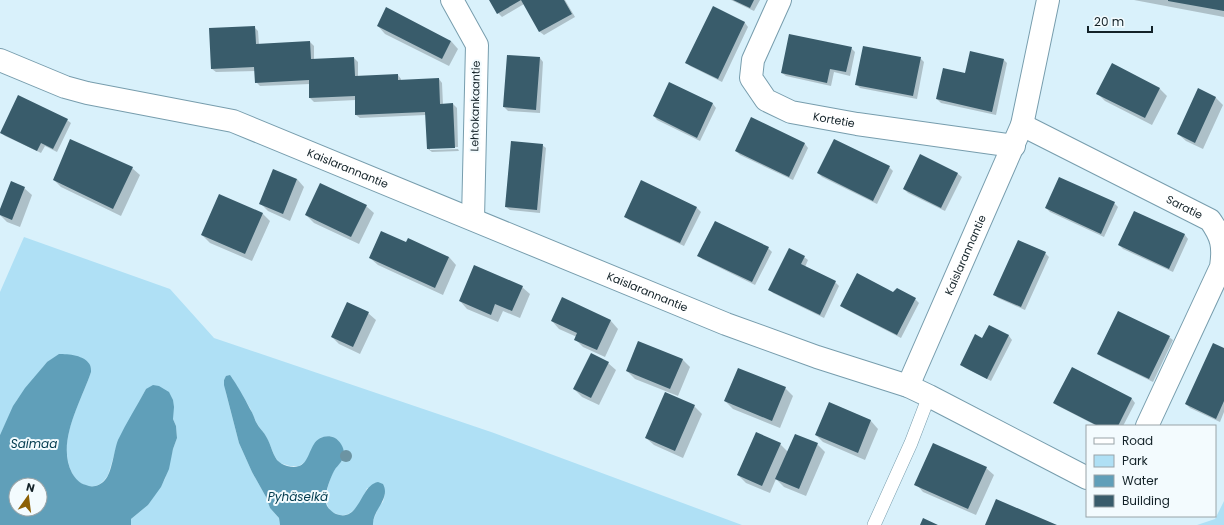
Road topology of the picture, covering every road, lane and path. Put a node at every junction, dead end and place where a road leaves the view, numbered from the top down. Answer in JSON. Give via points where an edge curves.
{"nodes":[{"id":1,"x":452,"y":0,"type":"edge"},
{"id":2,"x":780,"y":0,"type":"edge"},
{"id":3,"x":1048,"y":0,"type":"edge"},
{"id":4,"x":0,"y":60,"type":"edge"},
{"id":5,"x":1022,"y":125,"type":"junction"},
{"id":6,"x":1014,"y":146,"type":"junction"},
{"id":7,"x":473,"y":219,"type":"junction"},
{"id":8,"x":908,"y":386,"type":"junction"},
{"id":9,"x":930,"y":396,"type":"junction"},
{"id":10,"x":1147,"y":425,"type":"edge"},
{"id":11,"x":1086,"y":477,"type":"edge"},
{"id":12,"x":874,"y":525,"type":"edge"}],
"edges":[{"from":1,"to":7,"type":"street","name":"Lehtokankaantie","via":[[477,45]]},
{"from":2,"to":6,"type":"street","name":"Kortetie","via":[[753,60],[752,78],[766,100],[791,112]]},
{"from":3,"to":5,"type":"street","name":"Kaislarannantie"},
{"from":4,"to":7,"type":"street","name":"Kaislarannantie","via":[[65,87],[87,93],[234,121]]},
{"from":5,"to":6,"type":"street","name":"Kaislarannantie"},
{"from":5,"to":10,"type":"street","name":"Saratie","via":[[1210,220],[1219,232],[1223,256],[1221,267]]},
{"from":6,"to":8,"type":"street","name":"Kaislarannantie"},
{"from":7,"to":8,"type":"street","name":"Kaislarannantie","via":[[726,324]]},
{"from":8,"to":9,"type":"street"},
{"from":9,"to":11,"type":"street"},
{"from":9,"to":12,"type":"lane"}]}
